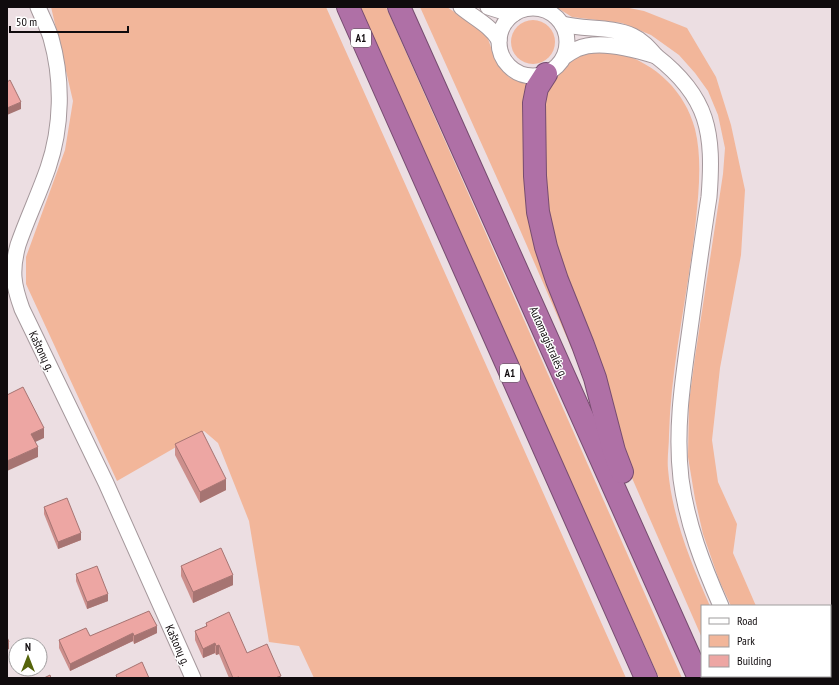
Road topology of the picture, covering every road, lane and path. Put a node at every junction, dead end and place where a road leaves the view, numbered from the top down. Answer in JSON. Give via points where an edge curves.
{"nodes":[{"id":1,"x":38,"y":7,"type":"edge"},
{"id":2,"x":348,"y":7,"type":"edge"},
{"id":3,"x":399,"y":7,"type":"edge"},
{"id":4,"x":461,"y":7,"type":"edge"},
{"id":5,"x":488,"y":7,"type":"edge"},
{"id":6,"x":514,"y":14,"type":"junction"},
{"id":7,"x":562,"y":24,"type":"junction"},
{"id":8,"x":499,"y":40,"type":"junction"},
{"id":9,"x":656,"y":56,"type":"junction"},
{"id":10,"x":564,"y":57,"type":"junction"},
{"id":11,"x":546,"y":74,"type":"junction"},
{"id":12,"x":11,"y":285,"type":"edge"},
{"id":13,"x":721,"y":605,"type":"edge"},
{"id":14,"x":701,"y":656,"type":"edge"},
{"id":15,"x":193,"y":678,"type":"edge"},
{"id":16,"x":646,"y":678,"type":"edge"},
{"id":17,"x":699,"y":678,"type":"edge"}],
"edges":[{"from":1,"to":12,"type":"street","name":"Kaštonų g.","via":[[57,64],[59,89],[56,139],[48,168],[18,245]]},
{"from":2,"to":16,"type":"highway","number":"A1"},
{"from":3,"to":17,"type":"highway","name":"Automagistralės g."},
{"from":4,"to":8,"type":"street","via":[[487,26]]},
{"from":5,"to":6,"type":"street"},
{"from":6,"to":7,"type":"street","via":[[536,8],[555,16]]},
{"from":6,"to":8,"type":"street","via":[[502,27]]},
{"from":7,"to":9,"type":"street","via":[[633,36]]},
{"from":7,"to":10,"type":"street","via":[[567,40]]},
{"from":8,"to":11,"type":"street","via":[[502,57],[516,72],[526,76]]},
{"from":9,"to":10,"type":"street","via":[[608,45],[578,48]]},
{"from":9,"to":13,"type":"street","via":[[683,79],[695,95],[704,116],[710,142],[709,197],[683,378],[679,443],[681,479],[688,515],[698,550]]},
{"from":10,"to":11,"type":"street"},
{"from":11,"to":14,"type":"highway","via":[[537,88],[534,103],[538,212],[546,247],[584,345],[614,451],[634,504]]},
{"from":12,"to":15,"type":"street","name":"Kaštonų g.","via":[[106,483]]}]}
